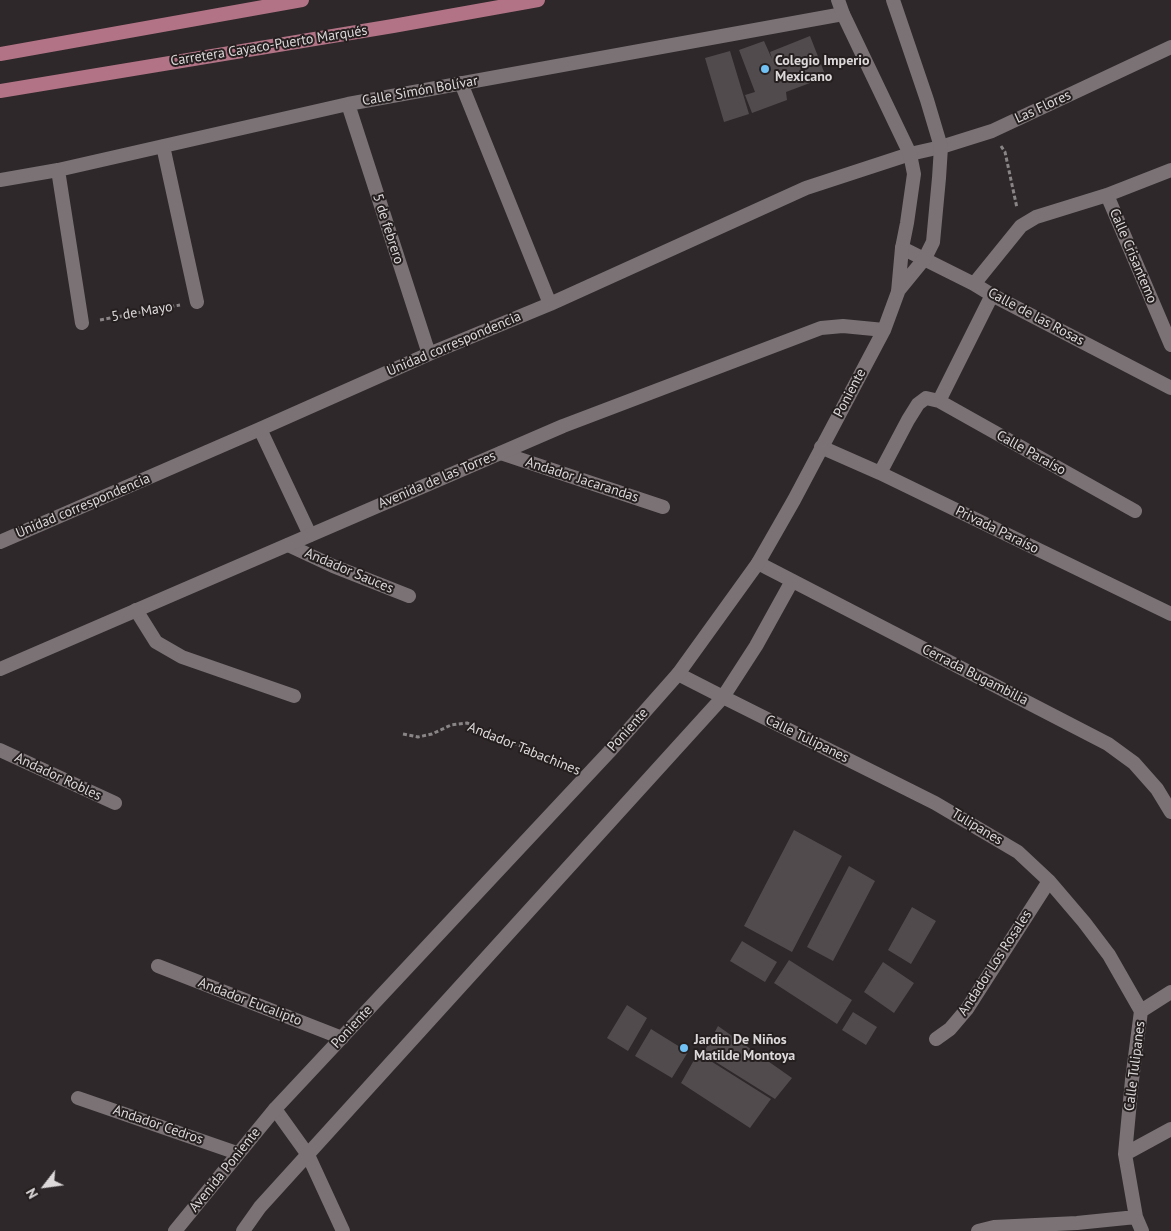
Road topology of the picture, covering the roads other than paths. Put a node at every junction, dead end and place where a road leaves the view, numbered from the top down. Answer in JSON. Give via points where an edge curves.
{"nodes":[{"id":1,"x":302,"y":0,"type":"edge"},
{"id":2,"x":538,"y":0,"type":"edge"},
{"id":3,"x":838,"y":0,"type":"edge"},
{"id":4,"x":893,"y":0,"type":"edge"},
{"id":5,"x":843,"y":14,"type":"junction"},
{"id":6,"x":1171,"y":47,"type":"edge"},
{"id":7,"x":0,"y":54,"type":"edge"},
{"id":8,"x":461,"y":83,"type":"junction"},
{"id":9,"x":0,"y":91,"type":"edge"},
{"id":10,"x":348,"y":104,"type":"junction"},
{"id":11,"x":163,"y":146,"type":"junction"},
{"id":12,"x":941,"y":147,"type":"junction"},
{"id":13,"x":910,"y":154,"type":"junction"},
{"id":14,"x":58,"y":170,"type":"junction"},
{"id":15,"x":1171,"y":170,"type":"edge"},
{"id":16,"x":0,"y":180,"type":"edge"},
{"id":17,"x":1107,"y":195,"type":"junction"},
{"id":18,"x":902,"y":248,"type":"junction"},
{"id":19,"x":924,"y":258,"type":"junction"},
{"id":20,"x":974,"y":284,"type":"junction"},
{"id":21,"x":898,"y":292,"type":"junction"},
{"id":22,"x":992,"y":295,"type":"junction"},
{"id":23,"x":198,"y":302,"type":"road end"},
{"id":24,"x":550,"y":304,"type":"junction"},
{"id":25,"x":82,"y":323,"type":"road end"},
{"id":26,"x":884,"y":330,"type":"junction"},
{"id":27,"x":1171,"y":344,"type":"edge"},
{"id":28,"x":428,"y":354,"type":"junction"},
{"id":29,"x":1171,"y":388,"type":"edge"},
{"id":30,"x":933,"y":400,"type":"junction"},
{"id":31,"x":260,"y":429,"type":"junction"},
{"id":32,"x":821,"y":447,"type":"junction"},
{"id":33,"x":501,"y":453,"type":"junction"},
{"id":34,"x":880,"y":473,"type":"junction"},
{"id":35,"x":663,"y":507,"type":"dead end"},
{"id":36,"x":1135,"y":510,"type":"dead end"},
{"id":37,"x":310,"y":535,"type":"junction"},
{"id":38,"x":0,"y":542,"type":"edge"},
{"id":39,"x":288,"y":545,"type":"junction"},
{"id":40,"x":758,"y":563,"type":"junction"},
{"id":41,"x":792,"y":581,"type":"junction"},
{"id":42,"x":410,"y":596,"type":"dead end"},
{"id":43,"x":136,"y":610,"type":"junction"},
{"id":44,"x":1171,"y":614,"type":"edge"},
{"id":45,"x":0,"y":669,"type":"edge"},
{"id":46,"x":678,"y":674,"type":"junction"},
{"id":47,"x":294,"y":696,"type":"dead end"},
{"id":48,"x":723,"y":697,"type":"junction"},
{"id":49,"x":0,"y":750,"type":"edge"},
{"id":50,"x":115,"y":803,"type":"dead end"},
{"id":51,"x":936,"y":803,"type":"joint"},
{"id":52,"x":1171,"y":812,"type":"edge"},
{"id":53,"x":1018,"y":852,"type":"joint"},
{"id":54,"x":1049,"y":881,"type":"junction"},
{"id":55,"x":158,"y":966,"type":"dead end"},
{"id":56,"x":1171,"y":992,"type":"edge"},
{"id":57,"x":1142,"y":1011,"type":"junction"},
{"id":58,"x":342,"y":1038,"type":"junction"},
{"id":59,"x":936,"y":1039,"type":"dead end"},
{"id":60,"x":78,"y":1098,"type":"dead end"},
{"id":61,"x":275,"y":1108,"type":"junction"},
{"id":62,"x":1171,"y":1129,"type":"edge"},
{"id":63,"x":237,"y":1153,"type":"junction"},
{"id":64,"x":308,"y":1154,"type":"junction"},
{"id":65,"x":1125,"y":1154,"type":"junction"},
{"id":66,"x":1136,"y":1217,"type":"junction"},
{"id":67,"x":174,"y":1231,"type":"edge"},
{"id":68,"x":243,"y":1231,"type":"edge"},
{"id":69,"x":343,"y":1231,"type":"edge"},
{"id":70,"x":978,"y":1231,"type":"edge"},
{"id":71,"x":1142,"y":1231,"type":"edge"}],
"edges":[{"from":1,"to":7,"type":"main road"},
{"from":2,"to":9,"type":"main road","name":"Carretera Cayaco-Puerto Marqués"},
{"from":3,"to":5,"type":"street","name":"Poniente"},
{"from":4,"to":12,"type":"street","name":"Poniente"},
{"from":5,"to":8,"type":"street","name":"Calle Simón Bolívar"},
{"from":5,"to":13,"type":"street","name":"Poniente"},
{"from":6,"to":12,"type":"street","name":"Las Flores","via":[[992,131]]},
{"from":8,"to":10,"type":"street","name":"Calle Simón Bolívar"},
{"from":8,"to":24,"type":"street"},
{"from":10,"to":11,"type":"street","name":"Calle Simón Bolívar"},
{"from":10,"to":28,"type":"street","name":"5 de febrero"},
{"from":11,"to":14,"type":"street","name":"Calle Simón Bolívar"},
{"from":11,"to":23,"type":"street"},
{"from":12,"to":13,"type":"street","name":"Las Flores"},
{"from":12,"to":19,"type":"street","name":"Poniente","via":[[933,242]]},
{"from":13,"to":18,"type":"street","name":"Poniente","via":[[914,174]]},
{"from":13,"to":24,"type":"street","name":"Unidad correspondencia","via":[[806,188]]},
{"from":14,"to":16,"type":"street","name":"Calle Simón Bolívar"},
{"from":14,"to":25,"type":"street"},
{"from":15,"to":17,"type":"street"},
{"from":17,"to":20,"type":"street","via":[[1036,217],[1021,226]]},
{"from":17,"to":27,"type":"street","name":"Calle Crisantemo"},
{"from":18,"to":19,"type":"street","name":"Calle de las Rosas"},
{"from":18,"to":21,"type":"street","name":"Poniente"},
{"from":19,"to":20,"type":"street","name":"Calle de las Rosas"},
{"from":19,"to":21,"type":"street","name":"Poniente"},
{"from":20,"to":22,"type":"street","name":"Calle de las Rosas"},
{"from":21,"to":26,"type":"street","name":"Poniente"},
{"from":22,"to":29,"type":"street","name":"Calle de las Rosas"},
{"from":22,"to":30,"type":"street"},
{"from":24,"to":28,"type":"street","name":"Unidad correspondencia"},
{"from":26,"to":32,"type":"street","name":"Poniente"},
{"from":26,"to":33,"type":"street","name":"Avenida de las Torres","via":[[843,326],[821,328],[563,426]]},
{"from":28,"to":31,"type":"street","name":"Unidad correspondencia"},
{"from":30,"to":34,"type":"street","via":[[918,404]]},
{"from":30,"to":36,"type":"street","name":"Calle Paraíso"},
{"from":31,"to":37,"type":"street"},
{"from":31,"to":38,"type":"street","name":"Unidad correspondencia"},
{"from":32,"to":34,"type":"street","name":"Privada Paraíso"},
{"from":32,"to":40,"type":"street","name":"Poniente"},
{"from":33,"to":35,"type":"street","name":"Andador Jacarandas"},
{"from":33,"to":37,"type":"street","name":"Avenida de las Torres"},
{"from":34,"to":44,"type":"street","name":"Privada Paraíso"},
{"from":37,"to":39,"type":"street","name":"Avenida de las Torres"},
{"from":39,"to":42,"type":"street","name":"Andador Sauces"},
{"from":39,"to":43,"type":"street","name":"Avenida de las Torres"},
{"from":40,"to":41,"type":"street","name":"Cerrada Bugambilia"},
{"from":40,"to":46,"type":"street","name":"Poniente"},
{"from":41,"to":48,"type":"street"},
{"from":41,"to":52,"type":"street","name":"Cerrada Bugambilia","via":[[1108,744],[1134,763],[1157,789]]},
{"from":43,"to":45,"type":"street","name":"Avenida de las Torres"},
{"from":43,"to":47,"type":"street","via":[[156,642],[182,657]]},
{"from":46,"to":48,"type":"street","name":"Calle Tulipanes"},
{"from":46,"to":58,"type":"street","name":"Poniente"},
{"from":48,"to":51,"type":"street","name":"Calle Tulipanes"},
{"from":48,"to":64,"type":"street"},
{"from":49,"to":50,"type":"street","name":"Andador Robles"},
{"from":51,"to":53,"type":"street","name":"Tulipanes"},
{"from":53,"to":54,"type":"street","name":"Calle Tulipanes"},
{"from":54,"to":57,"type":"street","name":"Calle Tulipanes","via":[[1109,955]]},
{"from":54,"to":59,"type":"street","name":"Andador Los Rosales","via":[[967,1009],[950,1029]]},
{"from":55,"to":58,"type":"street","name":"Andador Eucalipto"},
{"from":56,"to":57,"type":"street"},
{"from":57,"to":65,"type":"street","name":"Calle Tulipanes"},
{"from":58,"to":61,"type":"street","name":"Poniente"},
{"from":60,"to":63,"type":"street","name":"Andador Cedros"},
{"from":61,"to":63,"type":"street","name":"Avenida Poniente"},
{"from":61,"to":64,"type":"street"},
{"from":62,"to":65,"type":"street"},
{"from":63,"to":67,"type":"street","name":"Avenida Poniente"},
{"from":64,"to":68,"type":"street"},
{"from":64,"to":69,"type":"street"},
{"from":65,"to":66,"type":"street","name":"Calle Tulipanes"},
{"from":66,"to":70,"type":"street","via":[[994,1227]]},
{"from":66,"to":71,"type":"street","name":"Calle Tulipanes"}]}
